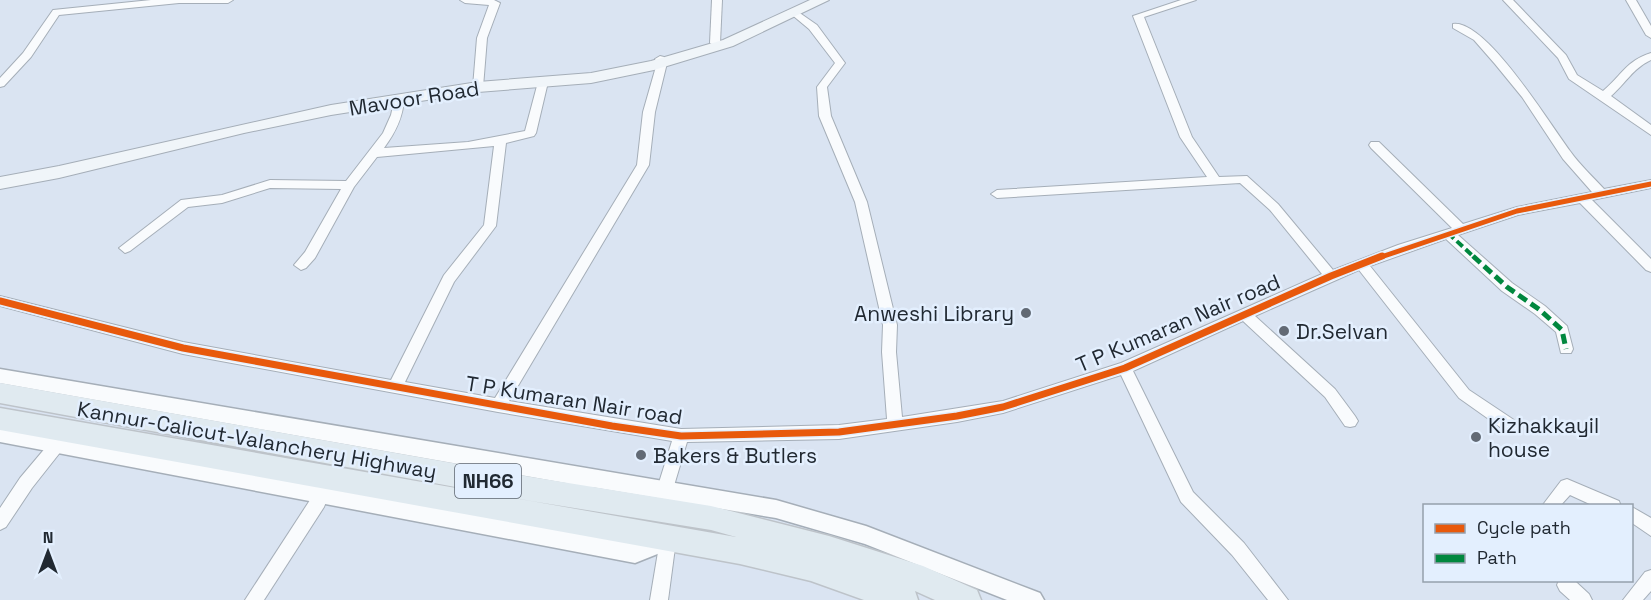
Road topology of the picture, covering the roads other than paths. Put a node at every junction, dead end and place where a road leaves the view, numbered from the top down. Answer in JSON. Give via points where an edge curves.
{"nodes":[{"id":1,"x":182,"y":0,"type":"edge"},
{"id":2,"x":228,"y":0,"type":"edge"},
{"id":3,"x":465,"y":0,"type":"edge"},
{"id":4,"x":717,"y":0,"type":"edge"},
{"id":5,"x":812,"y":0,"type":"edge"},
{"id":6,"x":822,"y":0,"type":"edge"},
{"id":7,"x":1191,"y":0,"type":"edge"},
{"id":8,"x":1508,"y":0,"type":"edge"},
{"id":9,"x":1631,"y":0,"type":"edge"},
{"id":10,"x":495,"y":1,"type":"edge"},
{"id":11,"x":794,"y":12,"type":"junction"},
{"id":12,"x":1457,"y":26,"type":"dead end"},
{"id":13,"x":1651,"y":35,"type":"edge"},
{"id":14,"x":715,"y":43,"type":"junction"},
{"id":15,"x":1651,"y":56,"type":"edge"},
{"id":16,"x":661,"y":61,"type":"junction"},
{"id":17,"x":543,"y":82,"type":"junction"},
{"id":18,"x":0,"y":84,"type":"edge"},
{"id":19,"x":478,"y":85,"type":"junction"},
{"id":20,"x":1604,"y":96,"type":"junction"},
{"id":21,"x":399,"y":99,"type":"junction"},
{"id":22,"x":1651,"y":131,"type":"edge"},
{"id":23,"x":500,"y":141,"type":"junction"},
{"id":24,"x":1375,"y":145,"type":"dead end"},
{"id":25,"x":374,"y":153,"type":"junction"},
{"id":26,"x":0,"y":178,"type":"edge"},
{"id":27,"x":1216,"y":181,"type":"junction"},
{"id":28,"x":0,"y":183,"type":"edge"},
{"id":29,"x":1651,"y":184,"type":"edge"},
{"id":30,"x":349,"y":185,"type":"junction"},
{"id":31,"x":997,"y":194,"type":"dead end"},
{"id":32,"x":1602,"y":195,"type":"junction"},
{"id":33,"x":1583,"y":198,"type":"junction"},
{"id":34,"x":1454,"y":231,"type":"junction"},
{"id":35,"x":126,"y":248,"type":"dead end"},
{"id":36,"x":1361,"y":264,"type":"junction"},
{"id":37,"x":302,"y":265,"type":"dead end"},
{"id":38,"x":1651,"y":267,"type":"edge"},
{"id":39,"x":1331,"y":276,"type":"junction"},
{"id":40,"x":0,"y":301,"type":"edge"},
{"id":41,"x":1245,"y":314,"type":"junction"},
{"id":42,"x":1566,"y":349,"type":"dead end"},
{"id":43,"x":1125,"y":368,"type":"junction"},
{"id":44,"x":0,"y":376,"type":"edge"},
{"id":45,"x":395,"y":387,"type":"junction"},
{"id":46,"x":0,"y":393,"type":"edge"},
{"id":47,"x":498,"y":406,"type":"junction"},
{"id":48,"x":0,"y":419,"type":"edge"},
{"id":49,"x":1350,"y":422,"type":"dead end"},
{"id":50,"x":895,"y":424,"type":"junction"},
{"id":51,"x":1512,"y":427,"type":"dead end"},
{"id":52,"x":0,"y":434,"type":"edge"},
{"id":53,"x":681,"y":436,"type":"junction"},
{"id":54,"x":57,"y":445,"type":"junction"},
{"id":55,"x":572,"y":475,"type":"junction"},
{"id":56,"x":665,"y":489,"type":"junction"},
{"id":57,"x":590,"y":499,"type":"junction"},
{"id":58,"x":318,"y":502,"type":"dead end"},
{"id":59,"x":1552,"y":504,"type":"edge"},
{"id":60,"x":1608,"y":504,"type":"edge"},
{"id":61,"x":1633,"y":515,"type":"edge"},
{"id":62,"x":0,"y":522,"type":"edge"},
{"id":63,"x":1651,"y":528,"type":"edge"},
{"id":64,"x":668,"y":540,"type":"junction"},
{"id":65,"x":1651,"y":578,"type":"edge"},
{"id":66,"x":1567,"y":582,"type":"edge"},
{"id":67,"x":254,"y":600,"type":"edge"},
{"id":68,"x":659,"y":600,"type":"edge"},
{"id":69,"x":904,"y":600,"type":"edge"},
{"id":70,"x":967,"y":600,"type":"edge"},
{"id":71,"x":1033,"y":600,"type":"edge"},
{"id":72,"x":1279,"y":600,"type":"edge"},
{"id":73,"x":1583,"y":600,"type":"edge"},
{"id":74,"x":1632,"y":600,"type":"edge"}],
"edges":[{"from":1,"to":2,"type":"street"},
{"from":1,"to":18,"type":"street","via":[[56,12],[27,56]]},
{"from":3,"to":10,"type":"street"},
{"from":4,"to":14,"type":"street"},
{"from":5,"to":14,"type":"main road","name":"Mavoor Road"},
{"from":6,"to":11,"type":"main road","name":"Mavoor Road"},
{"from":7,"to":27,"type":"street","via":[[1138,16],[1186,137]]},
{"from":8,"to":20,"type":"street","via":[[1562,57],[1573,77]]},
{"from":9,"to":13,"type":"street"},
{"from":10,"to":19,"type":"street","via":[[482,38]]},
{"from":11,"to":16,"type":"main road","name":"Mavoor Road","via":[[728,44]]},
{"from":11,"to":50,"type":"street","via":[[813,27],[840,63],[822,87],[825,116],[861,202],[888,314]]},
{"from":12,"to":32,"type":"street","via":[[1478,38],[1499,62],[1567,156]]},
{"from":14,"to":16,"type":"main road","name":"Mavoor Road"},
{"from":15,"to":20,"type":"street","via":[[1632,65]]},
{"from":16,"to":17,"type":"main road","name":"Mavoor Road","via":[[591,78]]},
{"from":16,"to":19,"type":"main road","name":"Mavoor Road","via":[[593,73]]},
{"from":16,"to":47,"type":"street","via":[[642,165]]},
{"from":17,"to":19,"type":"main road","name":"Mavoor Road"},
{"from":17,"to":23,"type":"street","via":[[530,133]]},
{"from":19,"to":21,"type":"main road","name":"Mavoor Road"},
{"from":19,"to":26,"type":"main road","name":"Mavoor Road","via":[[334,105]]},
{"from":20,"to":22,"type":"street"},
{"from":21,"to":25,"type":"street","via":[[392,130]]},
{"from":21,"to":28,"type":"main road","name":"Mavoor Road","via":[[244,128]]},
{"from":23,"to":25,"type":"street"},
{"from":23,"to":45,"type":"street","via":[[490,226],[449,279]]},
{"from":24,"to":34,"type":"street"},
{"from":25,"to":30,"type":"street"},
{"from":27,"to":31,"type":"street"},
{"from":27,"to":39,"type":"street","via":[[1243,179],[1274,207]]},
{"from":29,"to":32,"type":"street","name":"T P Kumaran Nair road"},
{"from":30,"to":35,"type":"street","via":[[270,184],[222,199],[184,203]]},
{"from":30,"to":37,"type":"street"},
{"from":32,"to":33,"type":"street","name":"T P Kumaran Nair road"},
{"from":33,"to":34,"type":"street","name":"T P Kumaran Nair road","via":[[1517,210]]},
{"from":33,"to":38,"type":"street"},
{"from":34,"to":36,"type":"street","name":"T P Kumaran Nair road"},
{"from":34,"to":42,"type":"street","via":[[1507,287],[1562,330]]},
{"from":36,"to":39,"type":"street","name":"T P Kumaran Nair road"},
{"from":36,"to":51,"type":"street","via":[[1464,394]]},
{"from":39,"to":41,"type":"street","name":"T P Kumaran Nair road"},
{"from":40,"to":45,"type":"street","name":"T P Kumaran Nair road","via":[[183,348]]},
{"from":41,"to":43,"type":"street","name":"T P Kumaran Nair road"},
{"from":41,"to":49,"type":"street","via":[[1330,393]]},
{"from":43,"to":50,"type":"street","name":"T P Kumaran Nair road","via":[[1003,407]]},
{"from":43,"to":72,"type":"street","via":[[1187,497],[1238,549]]},
{"from":44,"to":55,"type":"street"},
{"from":45,"to":47,"type":"street","name":"T P Kumaran Nair road"},
{"from":46,"to":57,"type":"highway","name":"Kannur-Calicut-Valanchery Highway","number":"NH66"},
{"from":47,"to":53,"type":"street","name":"T P Kumaran Nair road"},
{"from":48,"to":64,"type":"highway","name":"Kannur-Calicut-Valanchery Highway","number":"NH66"},
{"from":50,"to":53,"type":"street","name":"T P Kumaran Nair road","via":[[839,432]]},
{"from":52,"to":54,"type":"street"},
{"from":53,"to":56,"type":"street"},
{"from":54,"to":62,"type":"street"},
{"from":54,"to":64,"type":"street","via":[[635,553]]},
{"from":55,"to":56,"type":"street"},
{"from":55,"to":57,"type":"street"},
{"from":56,"to":71,"type":"street","via":[[776,509],[866,535]]},
{"from":57,"to":70,"type":"highway","name":"Kannur-Calicut-Valanchery Highway","number":"NH66","via":[[767,531],[913,577]]},
{"from":58,"to":67,"type":"street"},
{"from":59,"to":60,"type":"street","via":[[1567,486]]},
{"from":61,"to":63,"type":"street"},
{"from":64,"to":68,"type":"street"},
{"from":64,"to":69,"type":"highway","name":"Kannur-Calicut-Valanchery Highway","number":"NH66","via":[[740,551],[811,568]]},
{"from":65,"to":74,"type":"street"},
{"from":66,"to":73,"type":"street"}]}
